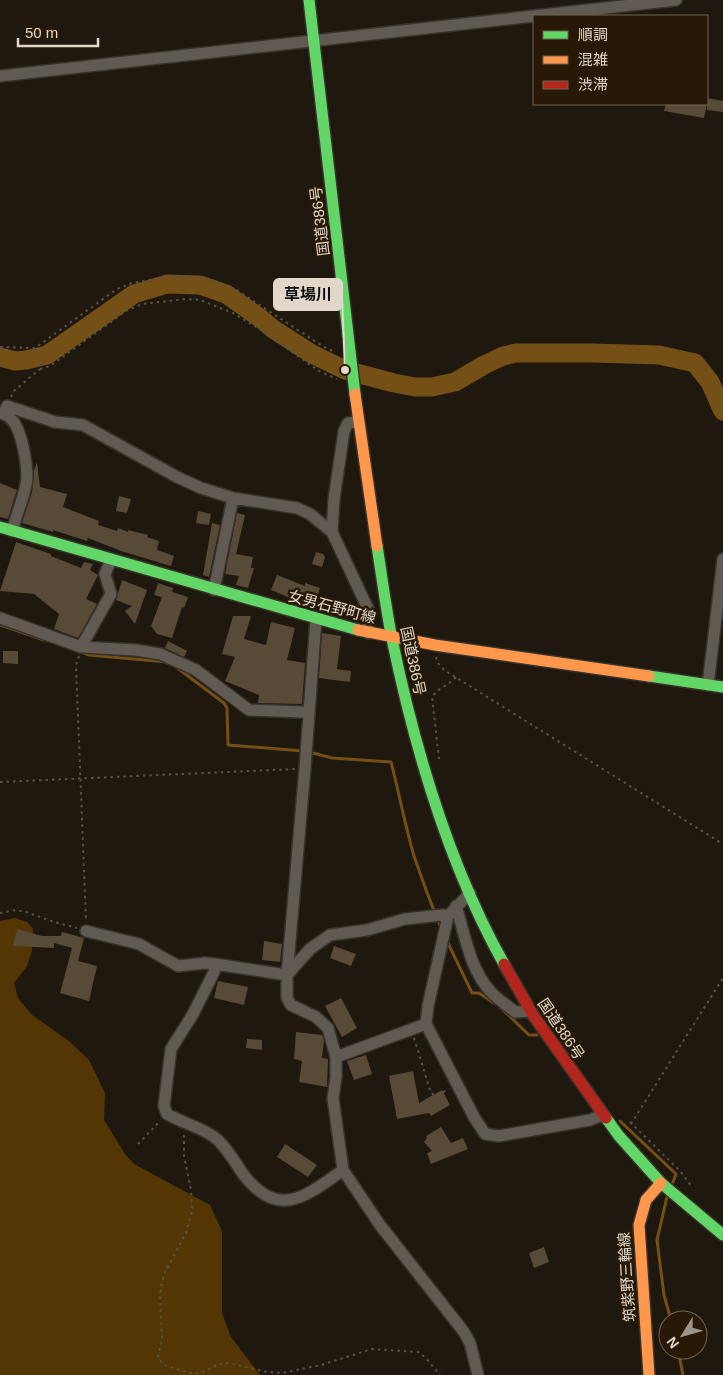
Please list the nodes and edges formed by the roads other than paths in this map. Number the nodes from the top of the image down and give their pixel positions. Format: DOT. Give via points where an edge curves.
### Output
graph roads {
  1 [pos="309,0"];
  2 [pos="676,0"];
  3 [pos="540,15"];
  4 [pos="533,16"];
  5 [pos="314,40"];
  6 [pos="0,76"];
  7 [pos="4,411"];
  8 [pos="358,422"];
  9 [pos="233,498"];
  10 [pos="0,528"];
  11 [pos="12,531"];
  12 [pos="332,532"];
  13 [pos="723,559"];
  14 [pos="111,560"];
  15 [pos="214,590"];
  16 [pos="0,618"];
  17 [pos="316,619"];
  18 [pos="368,633"];
  19 [pos="392,638"];
  20 [pos="81,647"];
  21 [pos="708,685"];
  22 [pos="723,687"];
  23 [pos="309,714"];
  24 [pos="470,893"];
  25 [pos="456,906"];
  26 [pos="448,916"];
  27 [pos="86,931"];
  28 [pos="215,964"];
  29 [pos="286,974"];
  30 [pos="530,1011"];
  31 [pos="426,1024"];
  32 [pos="336,1057"];
  33 [pos="602,1114"];
  34 [pos="343,1170"];
  35 [pos="661,1183"];
  36 [pos="723,1236"];
  37 [pos="478,1375"];
  38 [pos="649,1375"];
  1 -- 5 [label="main road, 国道386号"];
  2 -- 3 [label="street"];
  4 -- 5 [label="street"];
  5 -- 6 [label="street"];
  5 -- 8 [label="main road, 国道386号"];
  7 -- 9 [label="street" via="83,425 177,477"];
  7 -- 11 [label="street" via="13,420 22,444 27,479"];
  8 -- 12 [label="street" via="348,424 344,431"];
  8 -- 19 [label="main road, 国道386号"];
  9 -- 12 [label="street" via="297,508"];
  9 -- 15 [label="street"];
  10 -- 11 [label="main road, 女男石野町線"];
  11 -- 14 [label="main road, 女男石野町線"];
  12 -- 18 [label="street" via="369,612"];
  13 -- 21 [label="street"];
  14 -- 15 [label="main road, 女男石野町線"];
  14 -- 20 [label="street" via="105,574 111,594"];
  15 -- 17 [label="main road, 女男石野町線"];
  16 -- 20 [label="street"];
  17 -- 18 [label="main road, 女男石野町線"];
  17 -- 23 [label="street"];
  18 -- 19 [label="main road, 女男石野町線"];
  19 -- 21 [label="main road, 女男石野町線"];
  19 -- 24 [label="main road, 国道386号" via="416,743 456,862"];
  20 -- 23 [label="street" via="160,654 196,670 249,710"];
  21 -- 22 [label="main road, 女男石野町線"];
  23 -- 29 [label="street"];
  24 -- 25 [label="street"];
  24 -- 30 [label="main road, 国道386号" via="485,930"];
  25 -- 26 [label="street"];
  25 -- 30 [label="street" via="480,978 491,993 515,1012"];
  26 -- 29 [label="street" via="405,919 367,930 330,934"];
  26 -- 31 [label="street"];
  27 -- 28 [label="street" via="139,944 178,966"];
  28 -- 29 [label="street"];
  28 -- 34 [label="street" via="193,1014 171,1049 164,1106 167,1114 204,1130 216,1139 255,1188 284,1202 304,1196"];
  29 -- 32 [label="street" via="286,998 291,1005 316,1017 328,1028"];
  30 -- 33 [label="main road, 国道386号"];
  31 -- 32 [label="street"];
  31 -- 33 [label="street" via="484,1134 499,1136 590,1120"];
  32 -- 34 [label="street" via="333,1098"];
  33 -- 35 [label="main road, 国道386号"];
  34 -- 37 [label="street" via="380,1225 464,1332"];
  35 -- 36 [label="main road, 国道386号"];
  35 -- 38 [label="main road, 筑紫野三輪線" via="646,1200 639,1225"];
}
